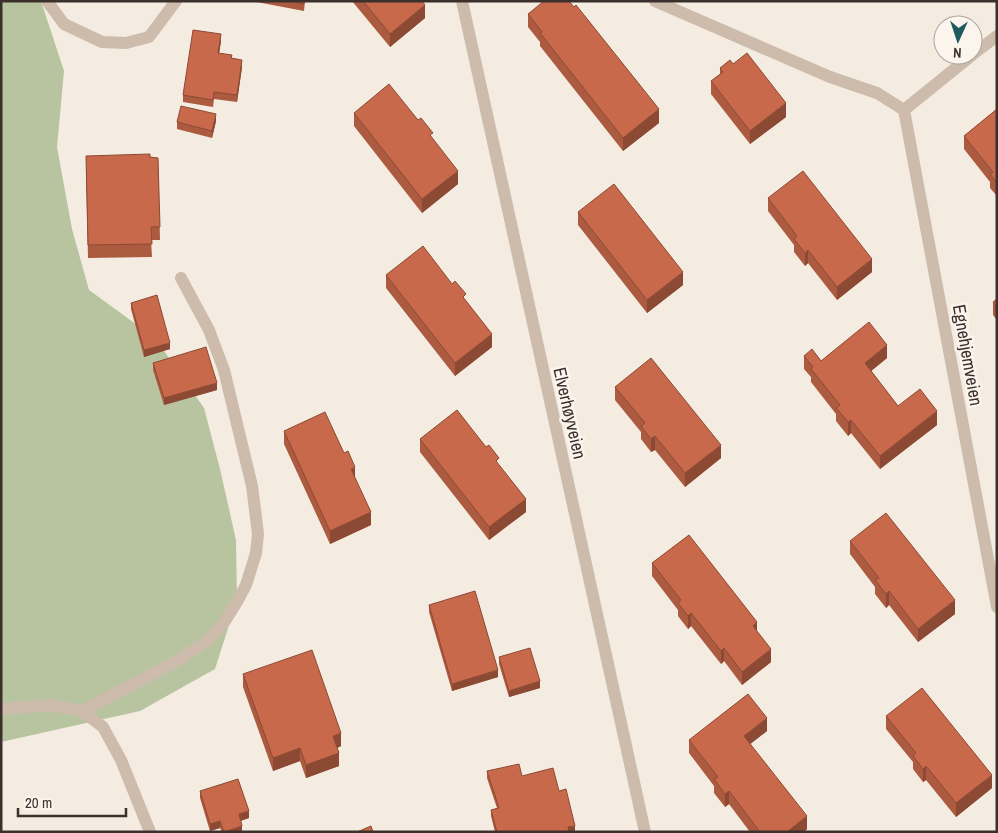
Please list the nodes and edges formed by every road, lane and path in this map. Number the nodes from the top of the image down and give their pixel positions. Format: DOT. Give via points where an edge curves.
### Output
graph roads {
  1 [pos="48,1"];
  2 [pos="176,1"];
  3 [pos="462,1"];
  4 [pos="655,1"];
  5 [pos="997,36"];
  6 [pos="983,47"];
  7 [pos="960,65"];
  8 [pos="904,110"];
  9 [pos="182,278"];
  10 [pos="997,607"];
  11 [pos="1,709"];
  12 [pos="82,711"];
  13 [pos="150,832"];
  14 [pos="644,832"];
  1 -- 2 [label="street" via="64,24 102,42 126,43 148,37"];
  3 -- 14 [label="street, Elverhøyveien"];
  4 -- 8 [label="street" via="830,77 877,93"];
  5 -- 6 [label="street"];
  7 -- 8 [label="street"];
  8 -- 10 [label="street, Egnehjemveien"];
  9 -- 12 [label="street" via="209,330 224,370 252,486 258,534 256,553 238,600 207,641 177,661"];
  11 -- 12 [label="street" via="52,705"];
  12 -- 13 [label="street" via="103,727 121,760"];
}
